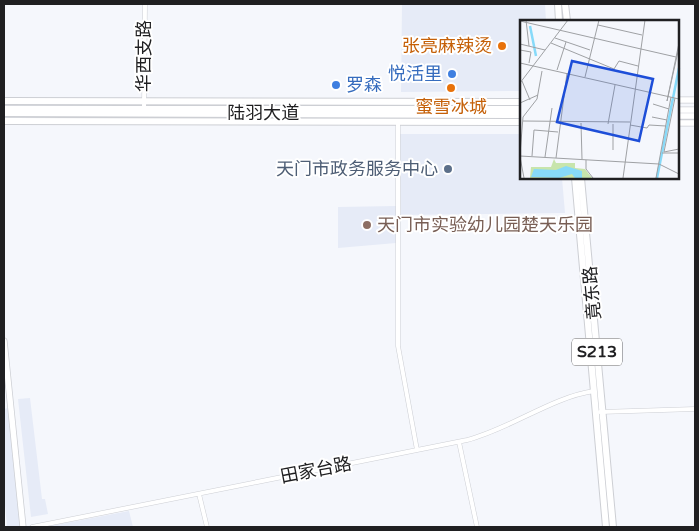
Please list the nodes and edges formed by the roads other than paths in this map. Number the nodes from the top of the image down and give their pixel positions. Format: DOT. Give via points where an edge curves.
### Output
graph roads {
  1 [pos="145,4"];
  2 [pos="558,4"];
  3 [pos="565,4"];
  4 [pos="559,20"];
  5 [pos="567,20"];
  6 [pos="679,100"];
  7 [pos="695,100"];
  8 [pos="4,101"];
  9 [pos="520,102"];
  10 [pos="144,104"];
  11 [pos="4,109"];
  12 [pos="520,109"];
  13 [pos="679,110"];
  14 [pos="695,110"];
  15 [pos="4,113"];
  16 [pos="520,115"];
  17 [pos="679,116"];
  18 [pos="695,116"];
  19 [pos="4,121"];
  20 [pos="398,122"];
  21 [pos="520,122"];
  22 [pos="679,123"];
  23 [pos="695,123"];
  24 [pos="574,179"];
  25 [pos="581,179"];
  26 [pos="4,342"];
  27 [pos="594,391"];
  28 [pos="695,410"];
  29 [pos="599,412"];
  30 [pos="458,442"];
  31 [pos="417,450"];
  32 [pos="199,494"];
  33 [pos="23,527"];
  34 [pos="32,527"];
  35 [pos="207,527"];
  36 [pos="477,527"];
  37 [pos="606,527"];
  38 [pos="613,527"];
  1 -- 10 [label="street, 华西支路"];
  2 -- 4 [label="main road"];
  3 -- 5 [label="main road"];
  6 -- 7 [label="street"];
  8 -- 10 [label="main road"];
  9 -- 10 [label="main road"];
  10 -- 11 [label="main road, 陆羽大道"];
  10 -- 12 [label="main road, 陆羽大道"];
  13 -- 14 [label="street"];
  15 -- 16 [label="main road, 陆羽大道"];
  17 -- 18 [label="street"];
  19 -- 20 [label="main road"];
  20 -- 21 [label="main road"];
  20 -- 31 [label="street" via="398,346"];
  22 -- 23 [label="street"];
  24 -- 27 [label="main road, 竟东路 / S213"];
  25 -- 29 [label="main road, 竟东路 / S213"];
  26 -- 33 [label="street"];
  27 -- 29 [label="main road, 竟东路 / S213"];
  27 -- 30 [label="street, 田家台路" via="572,396 488,434"];
  28 -- 29 [label="street"];
  29 -- 37 [label="main road, 竟东路 / S213"];
  29 -- 38 [label="main road, 竟东路 / S213"];
  30 -- 31 [label="street, 田家台路"];
  30 -- 36 [label="street"];
  31 -- 32 [label="street, 田家台路"];
  32 -- 34 [label="street, 田家台路"];
  32 -- 35 [label="street"];
}
